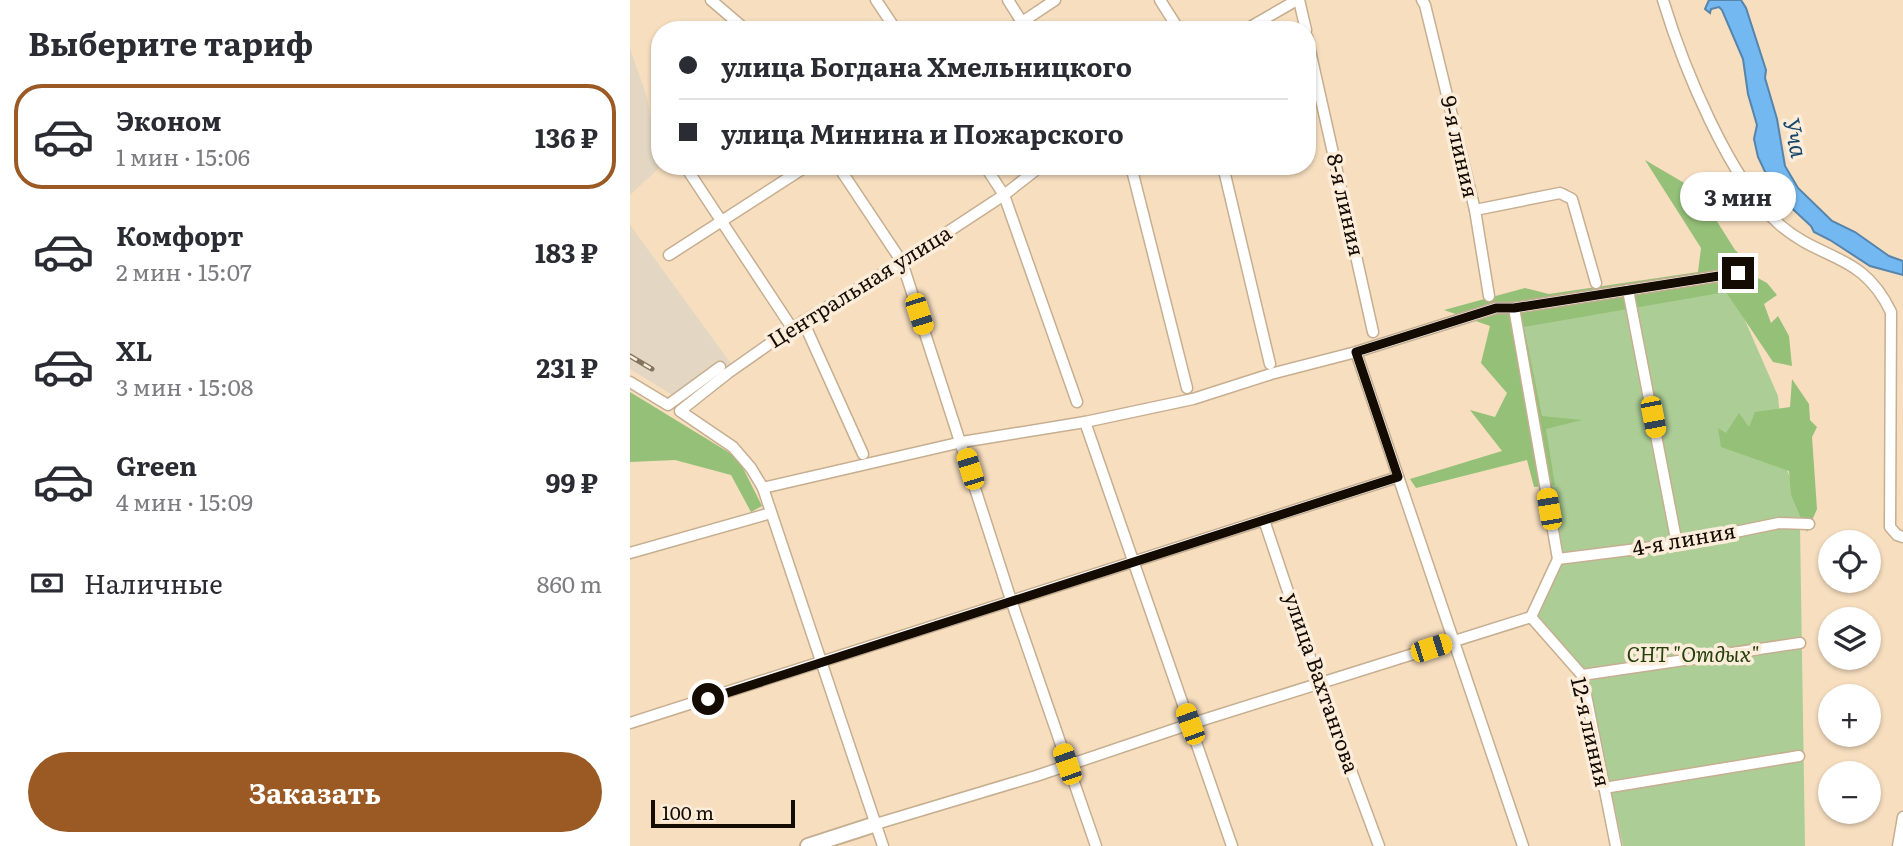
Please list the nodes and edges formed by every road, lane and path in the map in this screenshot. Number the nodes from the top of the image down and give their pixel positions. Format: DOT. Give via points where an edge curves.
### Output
graph roads {
  1 [pos="711,0"];
  2 [pos="876,0"];
  3 [pos="1008,0"];
  4 [pos="1055,0"];
  5 [pos="1160,0"];
  6 [pos="1298,0"];
  7 [pos="1422,0"];
  8 [pos="1663,0"];
  9 [pos="736,21"];
  10 [pos="890,21"];
  11 [pos="1021,21"];
  12 [pos="1030,21"];
  13 [pos="1173,21"];
  14 [pos="1261,21"];
  15 [pos="1304,21"];
  16 [pos="1316,77"];
  17 [pos="691,175"];
  18 [pos="793,175"];
  19 [pos="844,175"];
  20 [pos="991,175"];
  21 [pos="1030,175"];
  22 [pos="1133,175"];
  23 [pos="1225,175"];
  24 [pos="1004,195"];
  25 [pos="1475,210"];
  26 [pos="722,221"];
  27 [pos="669,255"];
  28 [pos="902,262"];
  29 [pos="1738,273"];
  30 [pos="1596,283"];
  31 [pos="1628,290"];
  32 [pos="1489,296"];
  33 [pos="1514,308"];
  34 [pos="803,321"];
  35 [pos="792,328"];
  36 [pos="1373,332"];
  37 [pos="1356,352"];
  38 [pos="1270,364"];
  39 [pos="720,367"];
  40 [pos="630,382"];
  41 [pos="1187,388"];
  42 [pos="1077,402"];
  43 [pos="1085,422"];
  44 [pos="962,442"];
  45 [pos="863,454"];
  46 [pos="1398,477"];
  47 [pos="764,488"];
  48 [pos="771,513"];
  49 [pos="1264,520"];
  50 [pos="1809,524"];
  51 [pos="1903,537"];
  52 [pos="1677,544"];
  53 [pos="630,553"];
  54 [pos="1558,559"];
  55 [pos="1133,562"];
  56 [pos="1011,600"];
  57 [pos="1531,617"];
  58 [pos="1454,641"];
  59 [pos="1801,643"];
  60 [pos="822,663"];
  61 [pos="1582,675"];
  62 [pos="1319,684"];
  63 [pos="630,723"];
  64 [pos="1190,724"];
  65 [pos="1799,756"];
  66 [pos="1067,764"];
  67 [pos="1604,788"];
  68 [pos="1903,817"];
  69 [pos="876,824"];
  70 [pos="808,846"];
  71 [pos="883,846"];
  72 [pos="1096,846"];
  73 [pos="1232,846"];
  74 [pos="1379,846"];
  75 [pos="1523,846"];
  76 [pos="1616,846"];
  77 [pos="1898,846"];
  1 -- 9 [label="street"];
  2 -- 10 [label="street"];
  3 -- 11 [label="street"];
  4 -- 12 [label="street"];
  5 -- 13 [label="street"];
  6 -- 14 [label="street"];
  6 -- 15 [label="street"];
  7 -- 25 [label="street, 9-я линия"];
  8 -- 51 [label="street" via="1707,112 1728,156 1758,201 1783,228 1865,274 1891,312 1890,527"];
  16 -- 36 [label="street, 8-я линия"];
  17 -- 26 [label="street"];
  18 -- 26 [label="street"];
  19 -- 28 [label="street"];
  20 -- 24 [label="street"];
  21 -- 24 [label="street, Центральная улица"];
  22 -- 41 [label="street"];
  23 -- 38 [label="street"];
  24 -- 28 [label="street, Центральная улица"];
  24 -- 42 [label="street"];
  25 -- 30 [label="street" via="1560,192 1572,199"];
  25 -- 32 [label="street, 9-я линия"];
  26 -- 27 [label="street"];
  26 -- 35 [label="street"];
  28 -- 34 [label="street, Центральная улица"];
  28 -- 44 [label="street"];
  29 -- 31 [label="street"];
  31 -- 33 [label="street"];
  31 -- 52 [label="street"];
  33 -- 37 [label="street" via="1496,308"];
  33 -- 54 [label="street"];
  34 -- 35 [label="street, Центральная улица"];
  34 -- 45 [label="street"];
  35 -- 47 [label="street, Центральная улица" via="680,411 733,447"];
  37 -- 43 [label="street" via="1193,399"];
  37 -- 46 [label="street"];
  39 -- 40 [label="street" via="668,405"];
  43 -- 44 [label="street"];
  43 -- 55 [label="street"];
  44 -- 47 [label="street"];
  44 -- 56 [label="street"];
  46 -- 49 [label="street"];
  46 -- 58 [label="street"];
  47 -- 48 [label="street"];
  48 -- 53 [label="street"];
  48 -- 60 [label="street"];
  49 -- 55 [label="street"];
  49 -- 62 [label="street, улица Вахтангова"];
  50 -- 52 [label="street, 4-я линия" via="1779,523"];
  52 -- 54 [label="street, 4-я линия"];
  54 -- 57 [label="street"];
  55 -- 56 [label="street"];
  55 -- 64 [label="street"];
  56 -- 60 [label="street"];
  56 -- 66 [label="street"];
  57 -- 58 [label="street"];
  57 -- 61 [label="street, 12-я линия"];
  58 -- 62 [label="street"];
  58 -- 75 [label="street"];
  59 -- 61 [label="street"];
  60 -- 63 [label="street"];
  60 -- 69 [label="street"];
  61 -- 67 [label="street, 12-я линия"];
  62 -- 64 [label="street"];
  62 -- 74 [label="street, улица Вахтангова"];
  64 -- 66 [label="street"];
  64 -- 73 [label="street"];
  65 -- 67 [label="street"];
  66 -- 69 [label="street"];
  66 -- 72 [label="street"];
  67 -- 76 [label="street, 12-я линия"];
  68 -- 77 [label="street"];
  69 -- 70 [label="street"];
  69 -- 71 [label="street"];
}
